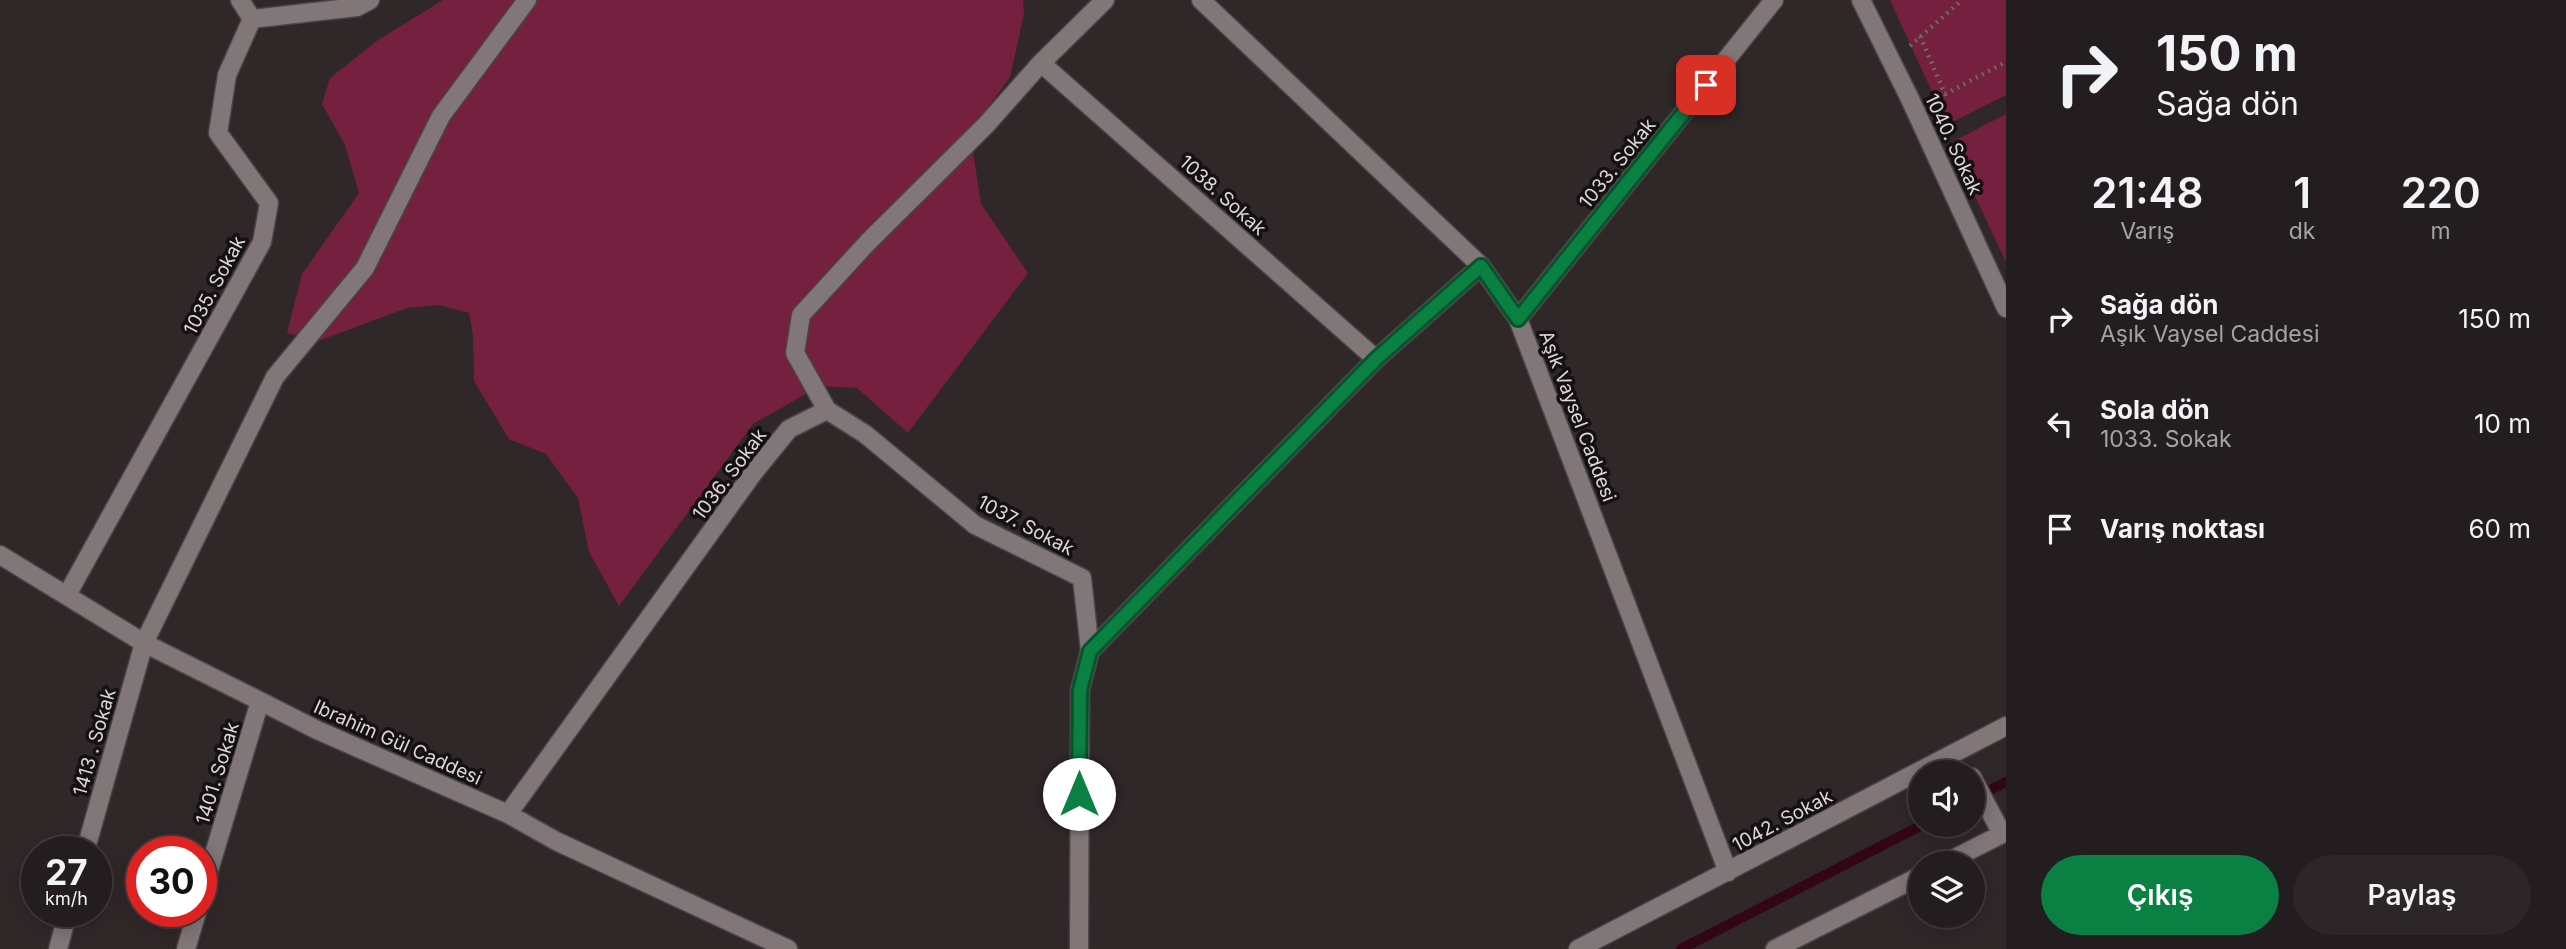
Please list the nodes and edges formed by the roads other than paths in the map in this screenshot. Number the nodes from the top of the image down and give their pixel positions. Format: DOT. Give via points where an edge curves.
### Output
graph roads {
  1 [pos="240,0"];
  2 [pos="370,0"];
  3 [pos="527,0"];
  4 [pos="1105,0"];
  5 [pos="1201,0"];
  6 [pos="1774,0"];
  7 [pos="1861,0"];
  8 [pos="252,19"];
  9 [pos="1041,63"];
  10 [pos="1481,266"];
  11 [pos="2006,308"];
  12 [pos="1518,319"];
  13 [pos="1376,359"];
  14 [pos="827,410"];
  15 [pos="0,555"];
  16 [pos="67,595"];
  17 [pos="144,643"];
  18 [pos="1090,651"];
  19 [pos="260,701"];
  20 [pos="2006,726"];
  21 [pos="1958,751"];
  22 [pos="1963,760"];
  23 [pos="1985,801"];
  24 [pos="508,814"];
  25 [pos="2004,833"];
  26 [pos="90,836"];
  27 [pos="217,844"];
  28 [pos="1969,851"];
  29 [pos="1728,872"];
  30 [pos="1908,882"];
  31 [pos="64,927"];
  32 [pos="193,927"];
  33 [pos="58,949"];
  34 [pos="186,949"];
  35 [pos="788,949"];
  36 [pos="1079,949"];
  37 [pos="1578,949"];
  38 [pos="1775,949"];
  1 -- 8 [label="street"];
  2 -- 8 [label="street" via="357,7"];
  3 -- 17 [label="street, 1413 . Sokak" via="441,116 365,268 275,377"];
  4 -- 9 [label="street"];
  5 -- 10 [label="street, Aşık Vaysel Caddesi"];
  6 -- 12 [label="street, 1033. Sokak"];
  7 -- 11 [label="street, 1040. Sokak"];
  8 -- 16 [label="street, 1035. Sokak" via="227,75 219,133 268,203 262,242"];
  9 -- 13 [label="street, 1038. Sokak"];
  9 -- 14 [label="street" via="801,315 795,353"];
  10 -- 12 [label="street, Aşık Vaysel Caddesi"];
  10 -- 13 [label="street"];
  12 -- 29 [label="street, Aşık Vaysel Caddesi"];
  13 -- 18 [label="street"];
  14 -- 18 [label="street, 1037. Sokak" via="865,434 975,525 1082,578"];
  14 -- 24 [label="street, 1036. Sokak" via="789,429 754,472"];
  15 -- 16 [label="street, Ibrahim Gül Caddesi"];
  16 -- 17 [label="street, Ibrahim Gül Caddesi"];
  17 -- 19 [label="street, Ibrahim Gül Caddesi"];
  17 -- 26 [label="street, 1413 . Sokak"];
  18 -- 36 [label="street" via="1080,690"];
  19 -- 24 [label="street, Ibrahim Gül Caddesi"];
  19 -- 27 [label="street, 1401. Sokak"];
  20 -- 21 [label="street, 1042. Sokak"];
  21 -- 22 [label="street"];
  21 -- 29 [label="street, 1042. Sokak"];
  23 -- 25 [label="street"];
  24 -- 35 [label="street, Ibrahim Gül Caddesi"];
  25 -- 28 [label="street"];
  29 -- 37 [label="street, 1042. Sokak"];
  30 -- 38 [label="street"];
  31 -- 33 [label="street"];
  32 -- 34 [label="street"];
}
